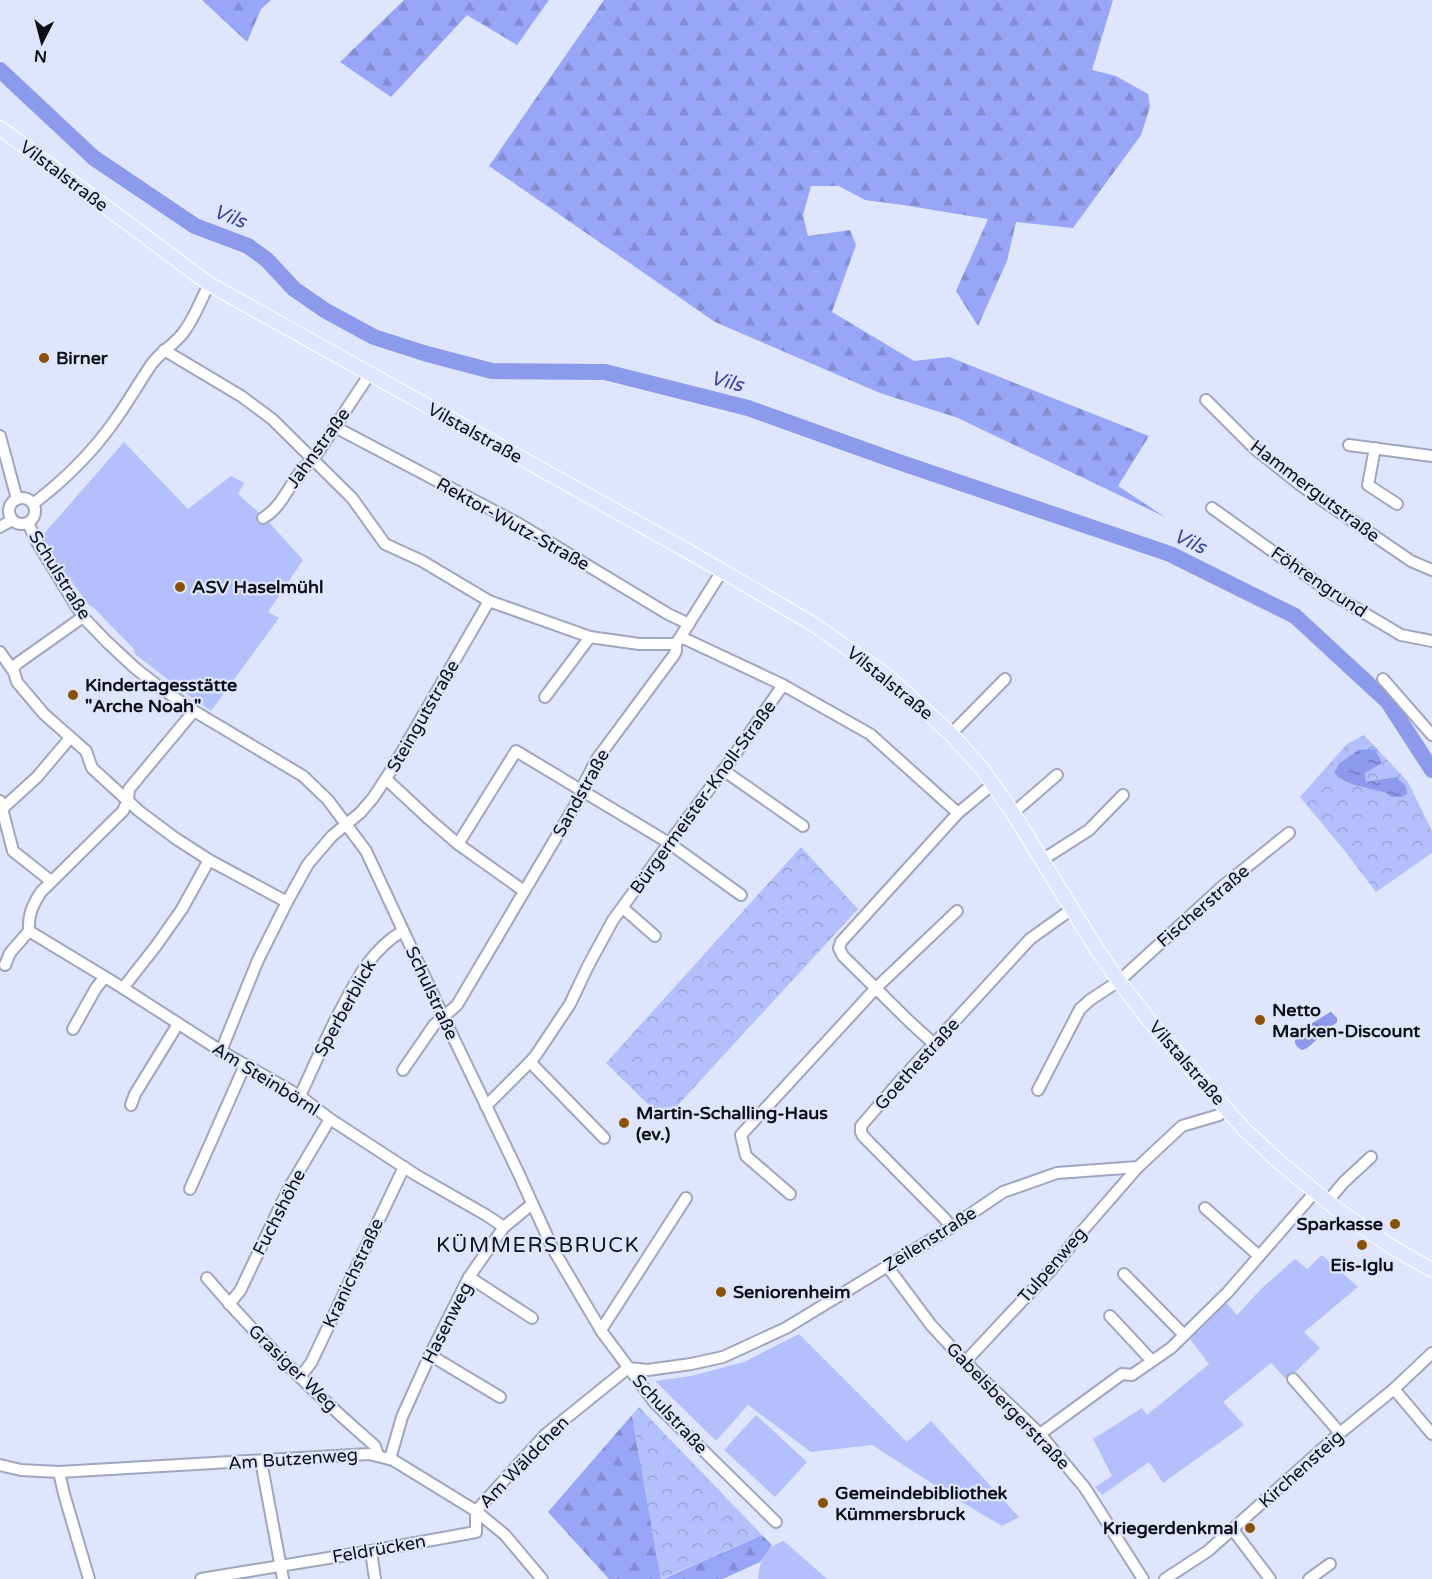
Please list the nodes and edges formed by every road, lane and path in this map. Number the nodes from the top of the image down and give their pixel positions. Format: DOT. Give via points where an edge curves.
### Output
graph roads {
  1 [pos="0,128"];
  2 [pos="209,284"];
  3 [pos="164,350"];
  4 [pos="369,375"];
  5 [pos="1206,400"];
  6 [pos="335,427"];
  7 [pos="0,436"];
  8 [pos="1349,445"];
  9 [pos="1375,448"];
  10 [pos="1432,456"];
  11 [pos="313,460"];
  12 [pos="17,499"];
  13 [pos="33,504"];
  14 [pos="1397,504"];
  15 [pos="1212,508"];
  16 [pos="263,518"];
  17 [pos="12,520"];
  18 [pos="28,523"];
  19 [pos="0,527"];
  20 [pos="1432,570"];
  21 [pos="722,571"];
  22 [pos="489,601"];
  23 [pos="83,617"];
  24 [pos="689,624"];
  25 [pos="590,637"];
  26 [pos="679,641"];
  27 [pos="1432,641"];
  28 [pos="0,652"];
  29 [pos="14,672"];
  30 [pos="1005,679"];
  31 [pos="1383,679"];
  32 [pos="783,686"];
  33 [pos="545,697"];
  34 [pos="194,711"];
  35 [pos="951,734"];
  36 [pos="1432,735"];
  37 [pos="70,738"];
  38 [pos="723,770"];
  39 [pos="1057,775"];
  40 [pos="386,780"];
  41 [pos="993,784"];
  42 [pos="583,792"];
  43 [pos="1123,795"];
  44 [pos="128,800"];
  45 [pos="1,805"];
  46 [pos="958,813"];
  47 [pos="1013,813"];
  48 [pos="346,824"];
  49 [pos="803,826"];
  50 [pos="1289,833"];
  51 [pos="669,843"];
  52 [pos="458,844"];
  53 [pos="209,860"];
  54 [pos="1042,860"];
  55 [pos="51,881"];
  56 [pos="524,891"];
  57 [pos="741,895"];
  58 [pos="287,902"];
  59 [pos="622,908"];
  60 [pos="1072,909"];
  61 [pos="957,910"];
  62 [pos="29,931"];
  63 [pos="404,931"];
  64 [pos="655,936"];
  65 [pos="5,965"];
  66 [pos="105,978"];
  67 [pos="1119,981"];
  68 [pos="123,988"];
  69 [pos="876,988"];
  70 [pos="444,1018"];
  71 [pos="178,1024"];
  72 [pos="73,1029"];
  73 [pos="934,1044"];
  74 [pos="221,1051"];
  75 [pos="530,1062"];
  76 [pos="245,1065"];
  77 [pos="403,1070"];
  78 [pos="1038,1089"];
  79 [pos="300,1096"];
  80 [pos="131,1105"];
  81 [pos="486,1106"];
  82 [pos="1226,1108"];
  83 [pos="330,1119"];
  84 [pos="604,1138"];
  85 [pos="1371,1157"];
  86 [pos="404,1167"];
  87 [pos="1138,1167"];
  88 [pos="190,1189"];
  89 [pos="1315,1192"];
  90 [pos="790,1194"];
  91 [pos="686,1198"];
  92 [pos="1327,1202"];
  93 [pos="532,1204"];
  94 [pos="1205,1208"];
  95 [pos="504,1227"];
  96 [pos="951,1227"];
  97 [pos="1259,1256"];
  98 [pos="887,1266"];
  99 [pos="1432,1270"];
  100 [pos="1124,1274"];
  101 [pos="469,1277"];
  102 [pos="207,1278"];
  103 [pos="230,1304"];
  104 [pos="1110,1316"];
  105 [pos="532,1318"];
  106 [pos="601,1330"];
  107 [pos="1184,1335"];
  108 [pos="1432,1353"];
  109 [pos="430,1355"];
  110 [pos="1152,1361"];
  111 [pos="965,1362"];
  112 [pos="628,1368"];
  113 [pos="300,1377"];
  114 [pos="1293,1379"];
  115 [pos="1394,1389"];
  116 [pos="500,1397"];
  117 [pos="1340,1433"];
  118 [pos="1040,1434"];
  119 [pos="1432,1434"];
  120 [pos="378,1456"];
  121 [pos="390,1459"];
  122 [pos="261,1461"];
  123 [pos="0,1466"];
  124 [pos="59,1472"];
  125 [pos="476,1511"];
  126 [pos="776,1522"];
  127 [pos="499,1530"];
  128 [pos="1233,1530"];
  129 [pos="476,1532"];
  130 [pos="371,1551"];
  131 [pos="1330,1564"];
  132 [pos="281,1566"];
  133 [pos="1170,1578"];
  134 [pos="89,1579"];
  135 [pos="201,1579"];
  136 [pos="283,1579"];
  137 [pos="375,1579"];
  138 [pos="542,1579"];
  139 [pos="1143,1579"];
  140 [pos="1270,1579"];
  141 [pos="1309,1579"];
  1 -- 2 [label="main road, Vilstalstraße"];
  2 -- 3 [label="street" via="183,333"];
  2 -- 4 [label="main road, Vilstalstraße"];
  3 -- 11 [label="street" via="241,396 272,419"];
  3 -- 13 [label="street" via="94,448"];
  4 -- 6 [label="street, Jahnstraße"];
  4 -- 21 [label="main road, Vilstalstraße"];
  5 -- 20 [label="street, Hammergutstraße" via="1254,448 1303,487 1412,561"];
  6 -- 11 [label="street, Jahnstraße"];
  6 -- 24 [label="street, Rektor-Wutz-Straße" via="519,524"];
  7 -- 12 [label="street"];
  8 -- 9 [label="street"];
  9 -- 10 [label="street"];
  9 -- 14 [label="street" via="1368,485"];
  11 -- 16 [label="street, Jahnstraße" via="303,467 274,512"];
  11 -- 22 [label="street" via="352,498 385,544"];
  12 -- 13 [label="street"];
  12 -- 17 [label="street" via="9,512"];
  13 -- 18 [label="street" via="34,517"];
  15 -- 27 [label="street, Föhrengrund" via="1334,595 1401,634"];
  17 -- 18 [label="street"];
  17 -- 19 [label="street"];
  18 -- 23 [label="street, Schulstraße"];
  21 -- 24 [label="street, Sandstraße"];
  21 -- 35 [label="main road, Vilstalstraße" via="847,647 886,675"];
  22 -- 25 [label="street"];
  22 -- 40 [label="street, Steingutstraße"];
  23 -- 29 [label="street" via="18,663"];
  23 -- 34 [label="street, Schulstraße" via="135,668"];
  24 -- 26 [label="street, Sandstraße"];
  25 -- 26 [label="street" via="639,644"];
  25 -- 33 [label="street"];
  26 -- 32 [label="street"];
  26 -- 42 [label="street, Sandstraße" via="674,655 597,759"];
  28 -- 29 [label="street"];
  29 -- 37 [label="street" via="17,682 44,714"];
  30 -- 35 [label="street, Vilstalstraße"];
  31 -- 36 [label="street"];
  32 -- 38 [label="street, Bürgermeister-Knoll-Straße"];
  32 -- 46 [label="street" via="870,734"];
  34 -- 44 [label="street" via="129,789"];
  34 -- 48 [label="street, Schulstraße" via="303,776"];
  35 -- 41 [label="main road, Vilstalstraße"];
  37 -- 44 [label="street" via="86,752 92,768"];
  37 -- 45 [label="street" via="36,777"];
  38 -- 49 [label="street"];
  38 -- 51 [label="street, Bürgermeister-Knoll-Straße"];
  39 -- 47 [label="street"];
  40 -- 48 [label="street, Steingutstraße"];
  40 -- 52 [label="street"];
  41 -- 46 [label="street"];
  41 -- 47 [label="main road, Vilstalstraße"];
  42 -- 51 [label="street"];
  42 -- 52 [label="street" via="516,751"];
  42 -- 56 [label="street, Sandstraße"];
  43 -- 54 [label="street" via="1089,830"];
  44 -- 53 [label="street"];
  44 -- 55 [label="street" via="123,811"];
  45 -- 55 [label="street" via="13,850"];
  46 -- 69 [label="street" via="841,942 843,956"];
  47 -- 54 [label="main road, Vilstalstraße"];
  48 -- 58 [label="street, Steingutstraße" via="308,864"];
  48 -- 63 [label="street, Schulstraße" via="366,851"];
  50 -- 67 [label="street, Fischerstraße" via="1223,886"];
  51 -- 57 [label="street"];
  51 -- 59 [label="street, Bürgermeister-Knoll-Straße"];
  52 -- 56 [label="street"];
  53 -- 58 [label="street"];
  53 -- 68 [label="street" via="182,909"];
  54 -- 60 [label="main road, Vilstalstraße"];
  55 -- 62 [label="street" via="31,908"];
  56 -- 70 [label="street, Sandstraße" via="457,1005"];
  58 -- 74 [label="street, Steingutstraße" via="258,960"];
  59 -- 64 [label="street, Bürgermeister-Knoll-Straße"];
  59 -- 75 [label="street, Bürgermeister-Knoll-Straße" via="570,1004"];
  60 -- 67 [label="main road, Vilstalstraße"];
  60 -- 73 [label="street, Goethestraße" via="1030,939"];
  61 -- 69 [label="street"];
  62 -- 65 [label="street" via="10,952"];
  62 -- 66 [label="street, Am Steinbörnl"];
  63 -- 70 [label="street, Schulstraße"];
  63 -- 79 [label="street, Sperberblick" via="391,938 361,973"];
  66 -- 68 [label="street, Am Steinbörnl"];
  66 -- 72 [label="street"];
  67 -- 78 [label="street, Fischerstraße" via="1080,1009"];
  67 -- 82 [label="main road, Vilstalstraße"];
  68 -- 71 [label="street, Am Steinbörnl"];
  69 -- 73 [label="street"];
  69 -- 90 [label="street" via="741,1135 746,1156"];
  70 -- 77 [label="street, Sandstraße"];
  70 -- 81 [label="street, Schulstraße"];
  71 -- 74 [label="street, Am Steinbörnl"];
  71 -- 80 [label="street"];
  73 -- 96 [label="street, Goethestraße" via="861,1126 861,1132"];
  74 -- 76 [label="street, Am Steinbörnl"];
  75 -- 81 [label="street, Bürgermeister-Knoll-Straße"];
  75 -- 84 [label="street"];
  76 -- 79 [label="street, Am Steinbörnl"];
  76 -- 88 [label="street"];
  79 -- 83 [label="street, Am Steinbörnl"];
  81 -- 93 [label="street, Schulstraße"];
  82 -- 87 [label="street" via="1219,1115 1182,1126"];
  82 -- 89 [label="main road, Vilstalstraße"];
  83 -- 86 [label="street, Am Steinbörnl"];
  83 -- 103 [label="street, Fuchshöhe" via="289,1188 240,1291"];
  85 -- 92 [label="street"];
  86 -- 95 [label="street, Am Steinbörnl"];
  86 -- 113 [label="street, Kranichstraße" via="311,1363"];
  87 -- 96 [label="street, Zeilenstraße" via="1057,1173 1003,1192"];
  87 -- 111 [label="street, Tulpenweg" via="1051,1270"];
  89 -- 92 [label="main road, Vilstalstraße"];
  89 -- 97 [label="street"];
  91 -- 106 [label="street"];
  92 -- 99 [label="main road, Vilstalstraße"];
  93 -- 95 [label="street, Hasenweg"];
  93 -- 106 [label="street, Schulstraße" via="553,1249"];
  94 -- 97 [label="street"];
  95 -- 101 [label="street, Hasenweg"];
  96 -- 98 [label="street, Zeilenstraße"];
  97 -- 107 [label="street"];
  98 -- 111 [label="street, Gabelsbergerstraße" via="931,1325"];
  98 -- 112 [label="street, Zeilenstraße" via="786,1328 723,1357 648,1370"];
  100 -- 107 [label="street"];
  101 -- 105 [label="street"];
  101 -- 109 [label="street, Hasenweg"];
  102 -- 103 [label="street, Grasiger Weg"];
  103 -- 113 [label="street, Grasiger Weg"];
  104 -- 110 [label="street"];
  106 -- 112 [label="street, Schulstraße"];
  107 -- 110 [label="street"];
  108 -- 115 [label="street, Kirchensteig"];
  109 -- 116 [label="street"];
  109 -- 121 [label="street, Hasenweg" via="402,1417"];
  110 -- 118 [label="street" via="1132,1375 1122,1374"];
  111 -- 118 [label="street, Gabelsbergerstraße"];
  112 -- 125 [label="street, Am Wäldchen" via="545,1435"];
  112 -- 126 [label="street, Schulstraße" via="655,1403"];
  113 -- 120 [label="street, Grasiger Weg" via="375,1446"];
  114 -- 117 [label="street"];
  115 -- 117 [label="street, Kirchensteig"];
  115 -- 119 [label="street"];
  117 -- 128 [label="street, Kirchensteig"];
  118 -- 139 [label="street, Gabelsbergerstraße" via="1085,1488"];
  120 -- 121 [label="street, Am Butzenweg"];
  120 -- 122 [label="street, Am Butzenweg"];
  121 -- 125 [label="street, Am Butzenweg"];
  122 -- 124 [label="street, Am Butzenweg"];
  122 -- 132 [label="street"];
  123 -- 124 [label="street, Am Butzenweg"];
  124 -- 134 [label="street"];
  125 -- 127 [label="street, Am Butzenweg"];
  125 -- 129 [label="street"];
  127 -- 129 [label="street, Feldrücken"];
  127 -- 138 [label="street, Am Butzenweg"];
  128 -- 133 [label="street, Kirchensteig"];
  128 -- 140 [label="street"];
  129 -- 130 [label="street, Feldrücken"];
  130 -- 132 [label="street, Feldrücken"];
  130 -- 137 [label="street"];
  131 -- 141 [label="street"];
  132 -- 135 [label="street, Feldrücken"];
  132 -- 136 [label="street"];
}
